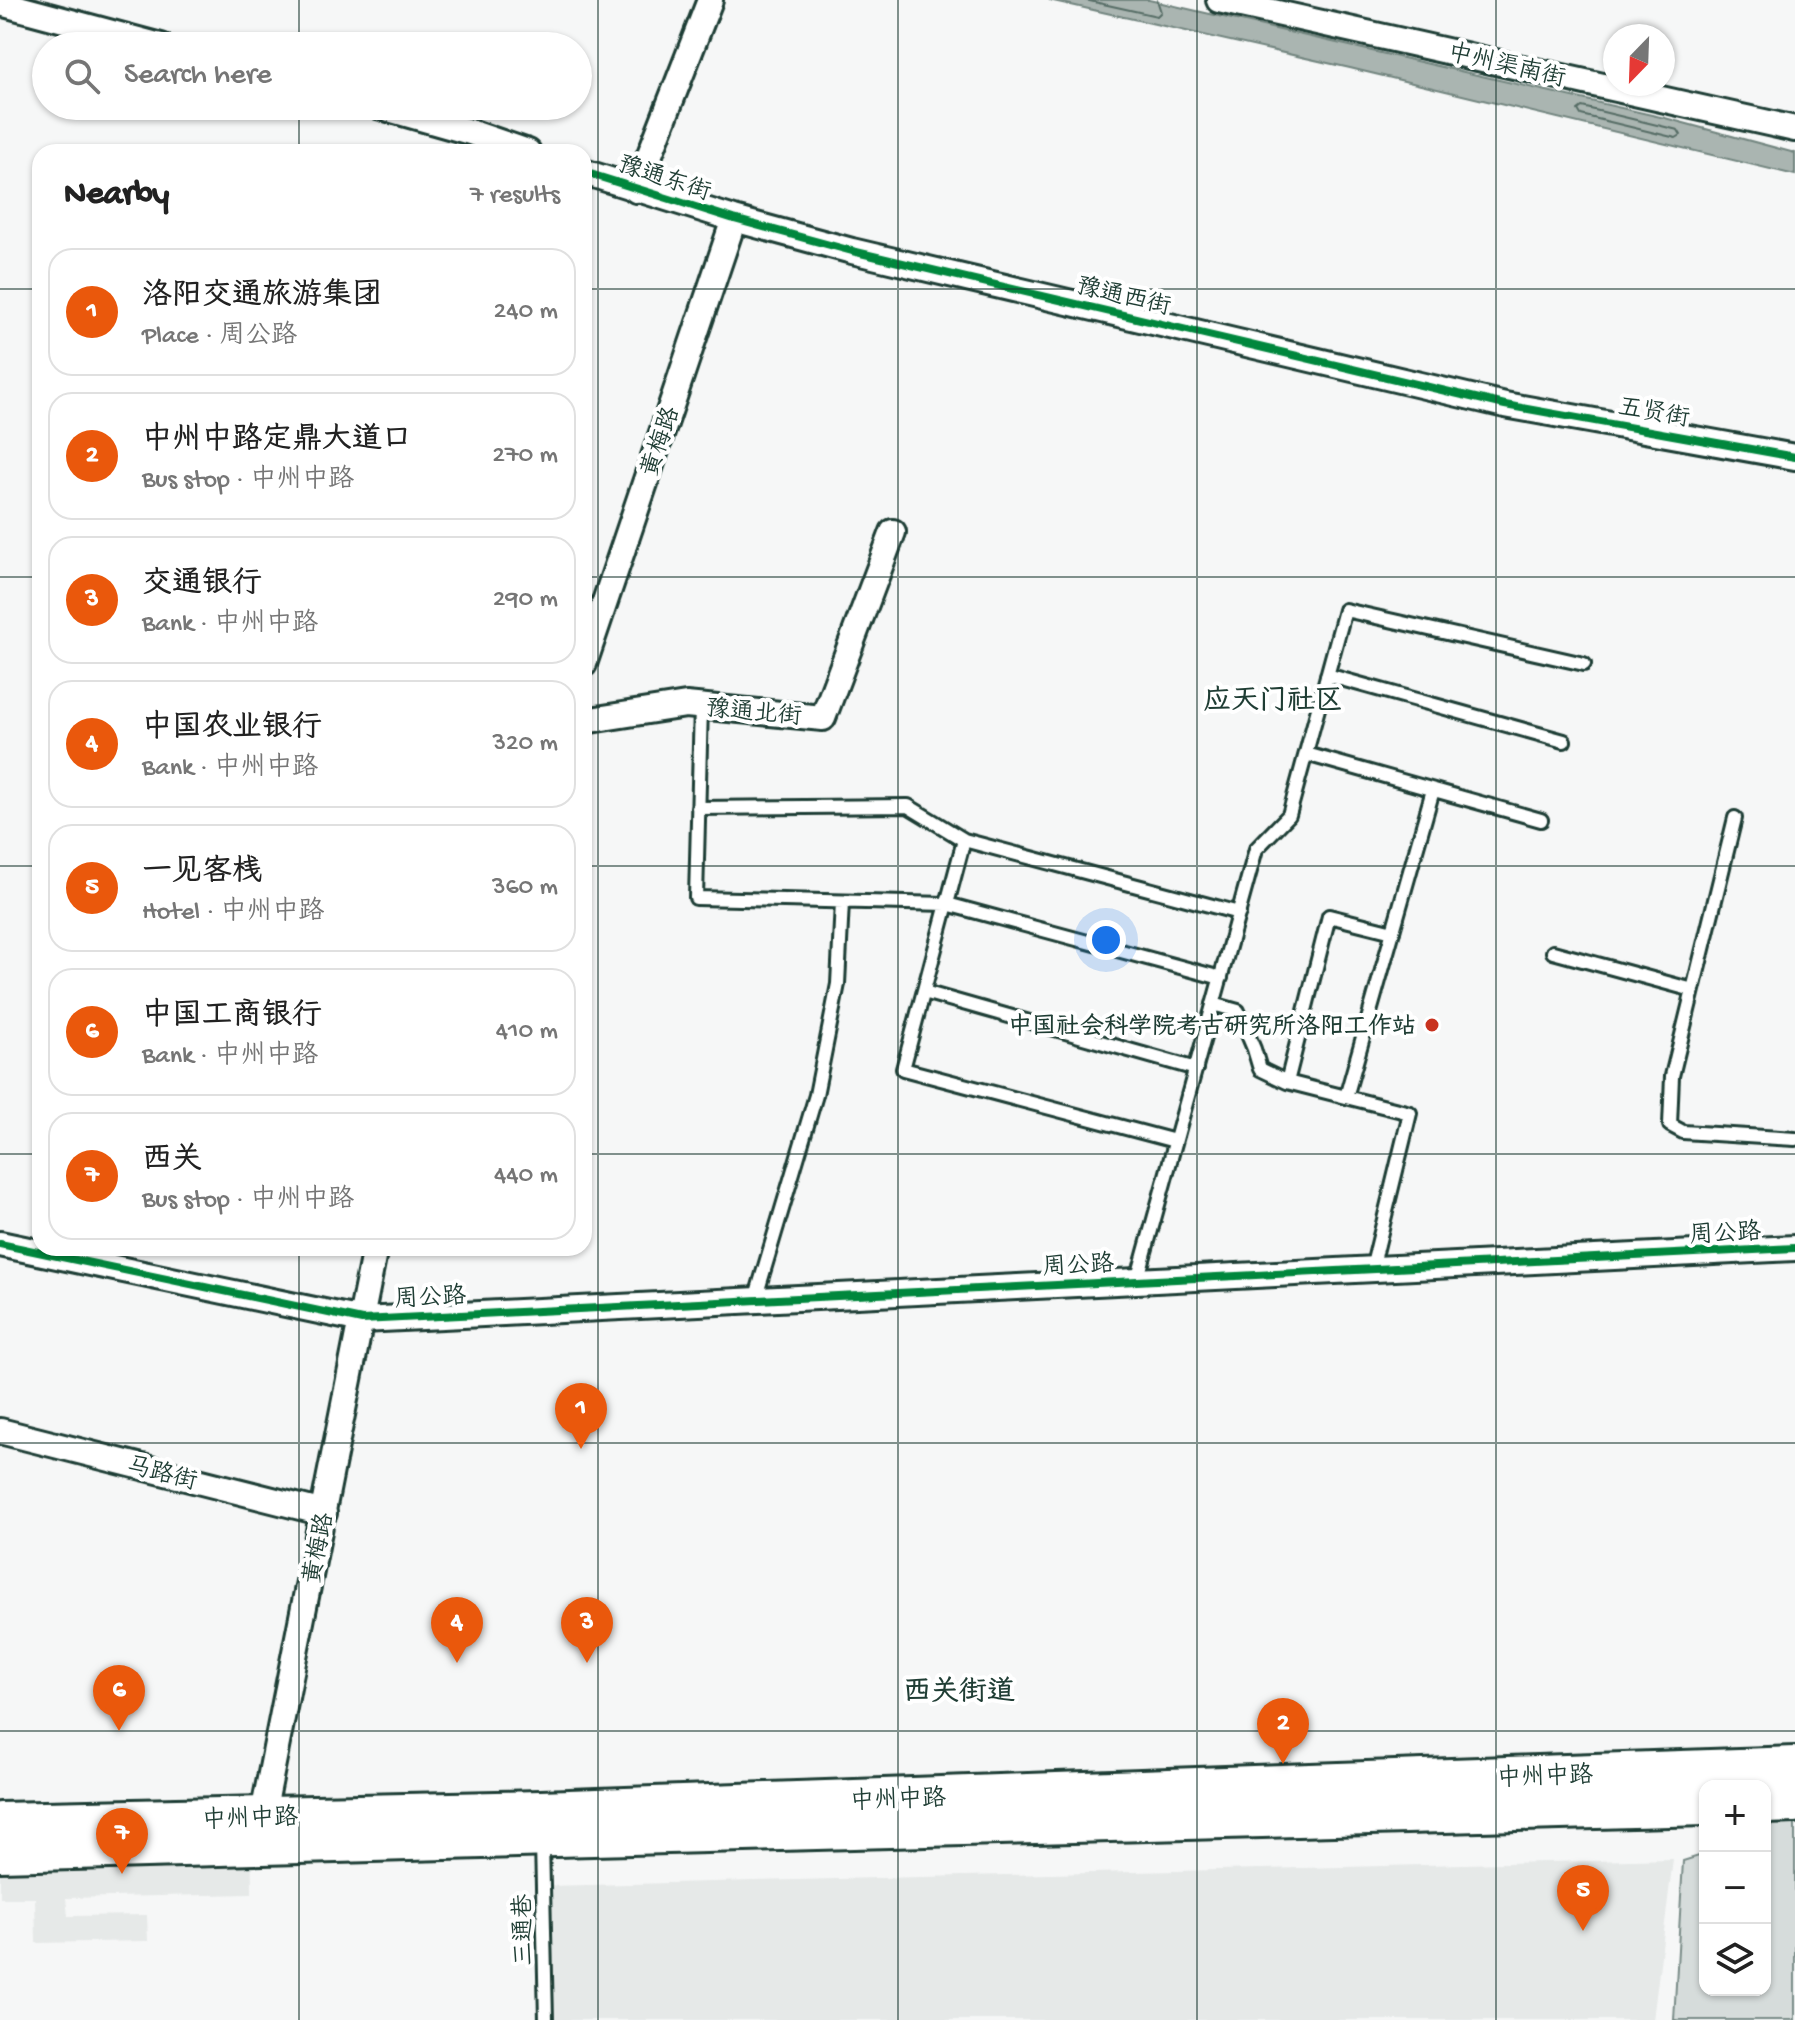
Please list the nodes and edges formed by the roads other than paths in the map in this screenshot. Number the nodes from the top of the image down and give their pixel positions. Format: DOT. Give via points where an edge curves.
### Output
graph roads {
  1 [pos="710,0"];
  2 [pos="1219,0"];
  3 [pos="0,3"];
  4 [pos="109,32"];
  5 [pos="428,120"];
  6 [pos="1795,129"];
  7 [pos="505,144"];
  8 [pos="592,175"];
  9 [pos="636,190"];
  10 [pos="734,219"];
  11 [pos="1505,405"];
  12 [pos="1795,457"];
  13 [pos="893,532"];
  14 [pos="592,640"];
  15 [pos="1584,664"];
  16 [pos="1327,675"];
  17 [pos="701,706"];
  18 [pos="592,720"];
  19 [pos="1564,741"];
  20 [pos="1306,754"];
  21 [pos="1433,790"];
  22 [pos="698,808"];
  23 [pos="1735,818"];
  24 [pos="1541,820"];
  25 [pos="964,840"];
  26 [pos="842,902"];
  27 [pos="947,904"];
  28 [pos="1239,913"];
  29 [pos="1393,932"];
  30 [pos="1553,952"];
  31 [pos="1221,978"];
  32 [pos="1693,990"];
  33 [pos="924,992"];
  34 [pos="1213,1004"];
  35 [pos="1196,1069"];
  36 [pos="1287,1082"];
  37 [pos="1346,1097"];
  38 [pos="1795,1139"];
  39 [pos="1175,1141"];
  40 [pos="0,1244"];
  41 [pos="1795,1248"];
  42 [pos="32,1251"];
  43 [pos="57,1256"];
  44 [pos="374,1256"];
  45 [pos="1372,1269"];
  46 [pos="1137,1281"];
  47 [pos="755,1300"];
  48 [pos="362,1320"];
  49 [pos="0,1431"];
  50 [pos="324,1513"];
  51 [pos="1795,1766"];
  52 [pos="1795,1803"];
  53 [pos="1771,1804"];
  54 [pos="1699,1806"];
  55 [pos="0,1822"];
  56 [pos="260,1832"];
  57 [pos="541,1838"];
  58 [pos="0,1852"];
  59 [pos="546,2020"];
  1 -- 9 [label="street"];
  2 -- 6 [label="street, 中州渠南街"];
  3 -- 4 [label="street"];
  5 -- 7 [label="street"];
  8 -- 9 [label="street, 豫通东街"];
  9 -- 10 [label="street, 豫通东街"];
  10 -- 11 [label="street, 豫通西街"];
  10 -- 14 [label="street, 黄梅路"];
  11 -- 12 [label="street, 五贤街"];
  13 -- 17 [label="street, 豫通北街" via="823,718"];
  15 -- 16 [label="lane" via="1345,610"];
  16 -- 19 [label="lane"];
  16 -- 20 [label="lane"];
  17 -- 18 [label="street, 豫通北街"];
  17 -- 22 [label="lane"];
  20 -- 21 [label="lane"];
  20 -- 28 [label="lane" via="1289,815 1256,849"];
  21 -- 24 [label="lane"];
  21 -- 29 [label="lane"];
  22 -- 25 [label="lane" via="908,806"];
  22 -- 26 [label="lane" via="696,898"];
  23 -- 32 [label="lane"];
  25 -- 27 [label="lane"];
  25 -- 28 [label="lane"];
  26 -- 27 [label="lane"];
  26 -- 47 [label="lane" via="838,984 816,1095"];
  27 -- 31 [label="lane"];
  27 -- 33 [label="lane"];
  28 -- 31 [label="lane"];
  29 -- 36 [label="lane" via="1329,916"];
  29 -- 37 [label="lane"];
  30 -- 32 [label="lane"];
  31 -- 34 [label="lane"];
  32 -- 38 [label="lane" via="1672,1076 1670,1125 1683,1132"];
  33 -- 35 [label="lane"];
  33 -- 39 [label="lane" via="903,1069"];
  34 -- 35 [label="lane"];
  34 -- 36 [label="lane" via="1238,1011 1260,1069"];
  35 -- 39 [label="lane"];
  36 -- 37 [label="lane"];
  37 -- 45 [label="lane" via="1410,1113"];
  39 -- 46 [label="lane"];
  40 -- 42 [label="street, 周公路"];
  41 -- 45 [label="street, 周公路"];
  43 -- 48 [label="street, 周公路"];
  44 -- 48 [label="street, 黄梅路"];
  45 -- 46 [label="street, 周公路"];
  46 -- 47 [label="street, 周公路"];
  47 -- 48 [label="street, 周公路"];
  48 -- 50 [label="street, 黄梅路"];
  49 -- 50 [label="street, 马路街"];
  50 -- 56 [label="street, 黄梅路"];
  51 -- 56 [label="main road, 中州中路" via="572,1809"];
  52 -- 53 [label="main road"];
  54 -- 57 [label="main road, 中州中路"];
  55 -- 56 [label="main road, 中州中路"];
  56 -- 57 [label="main road, 中州中路"];
  56 -- 58 [label="main road, 中州中路"];
  57 -- 59 [label="lane, 三通巷"];
}
